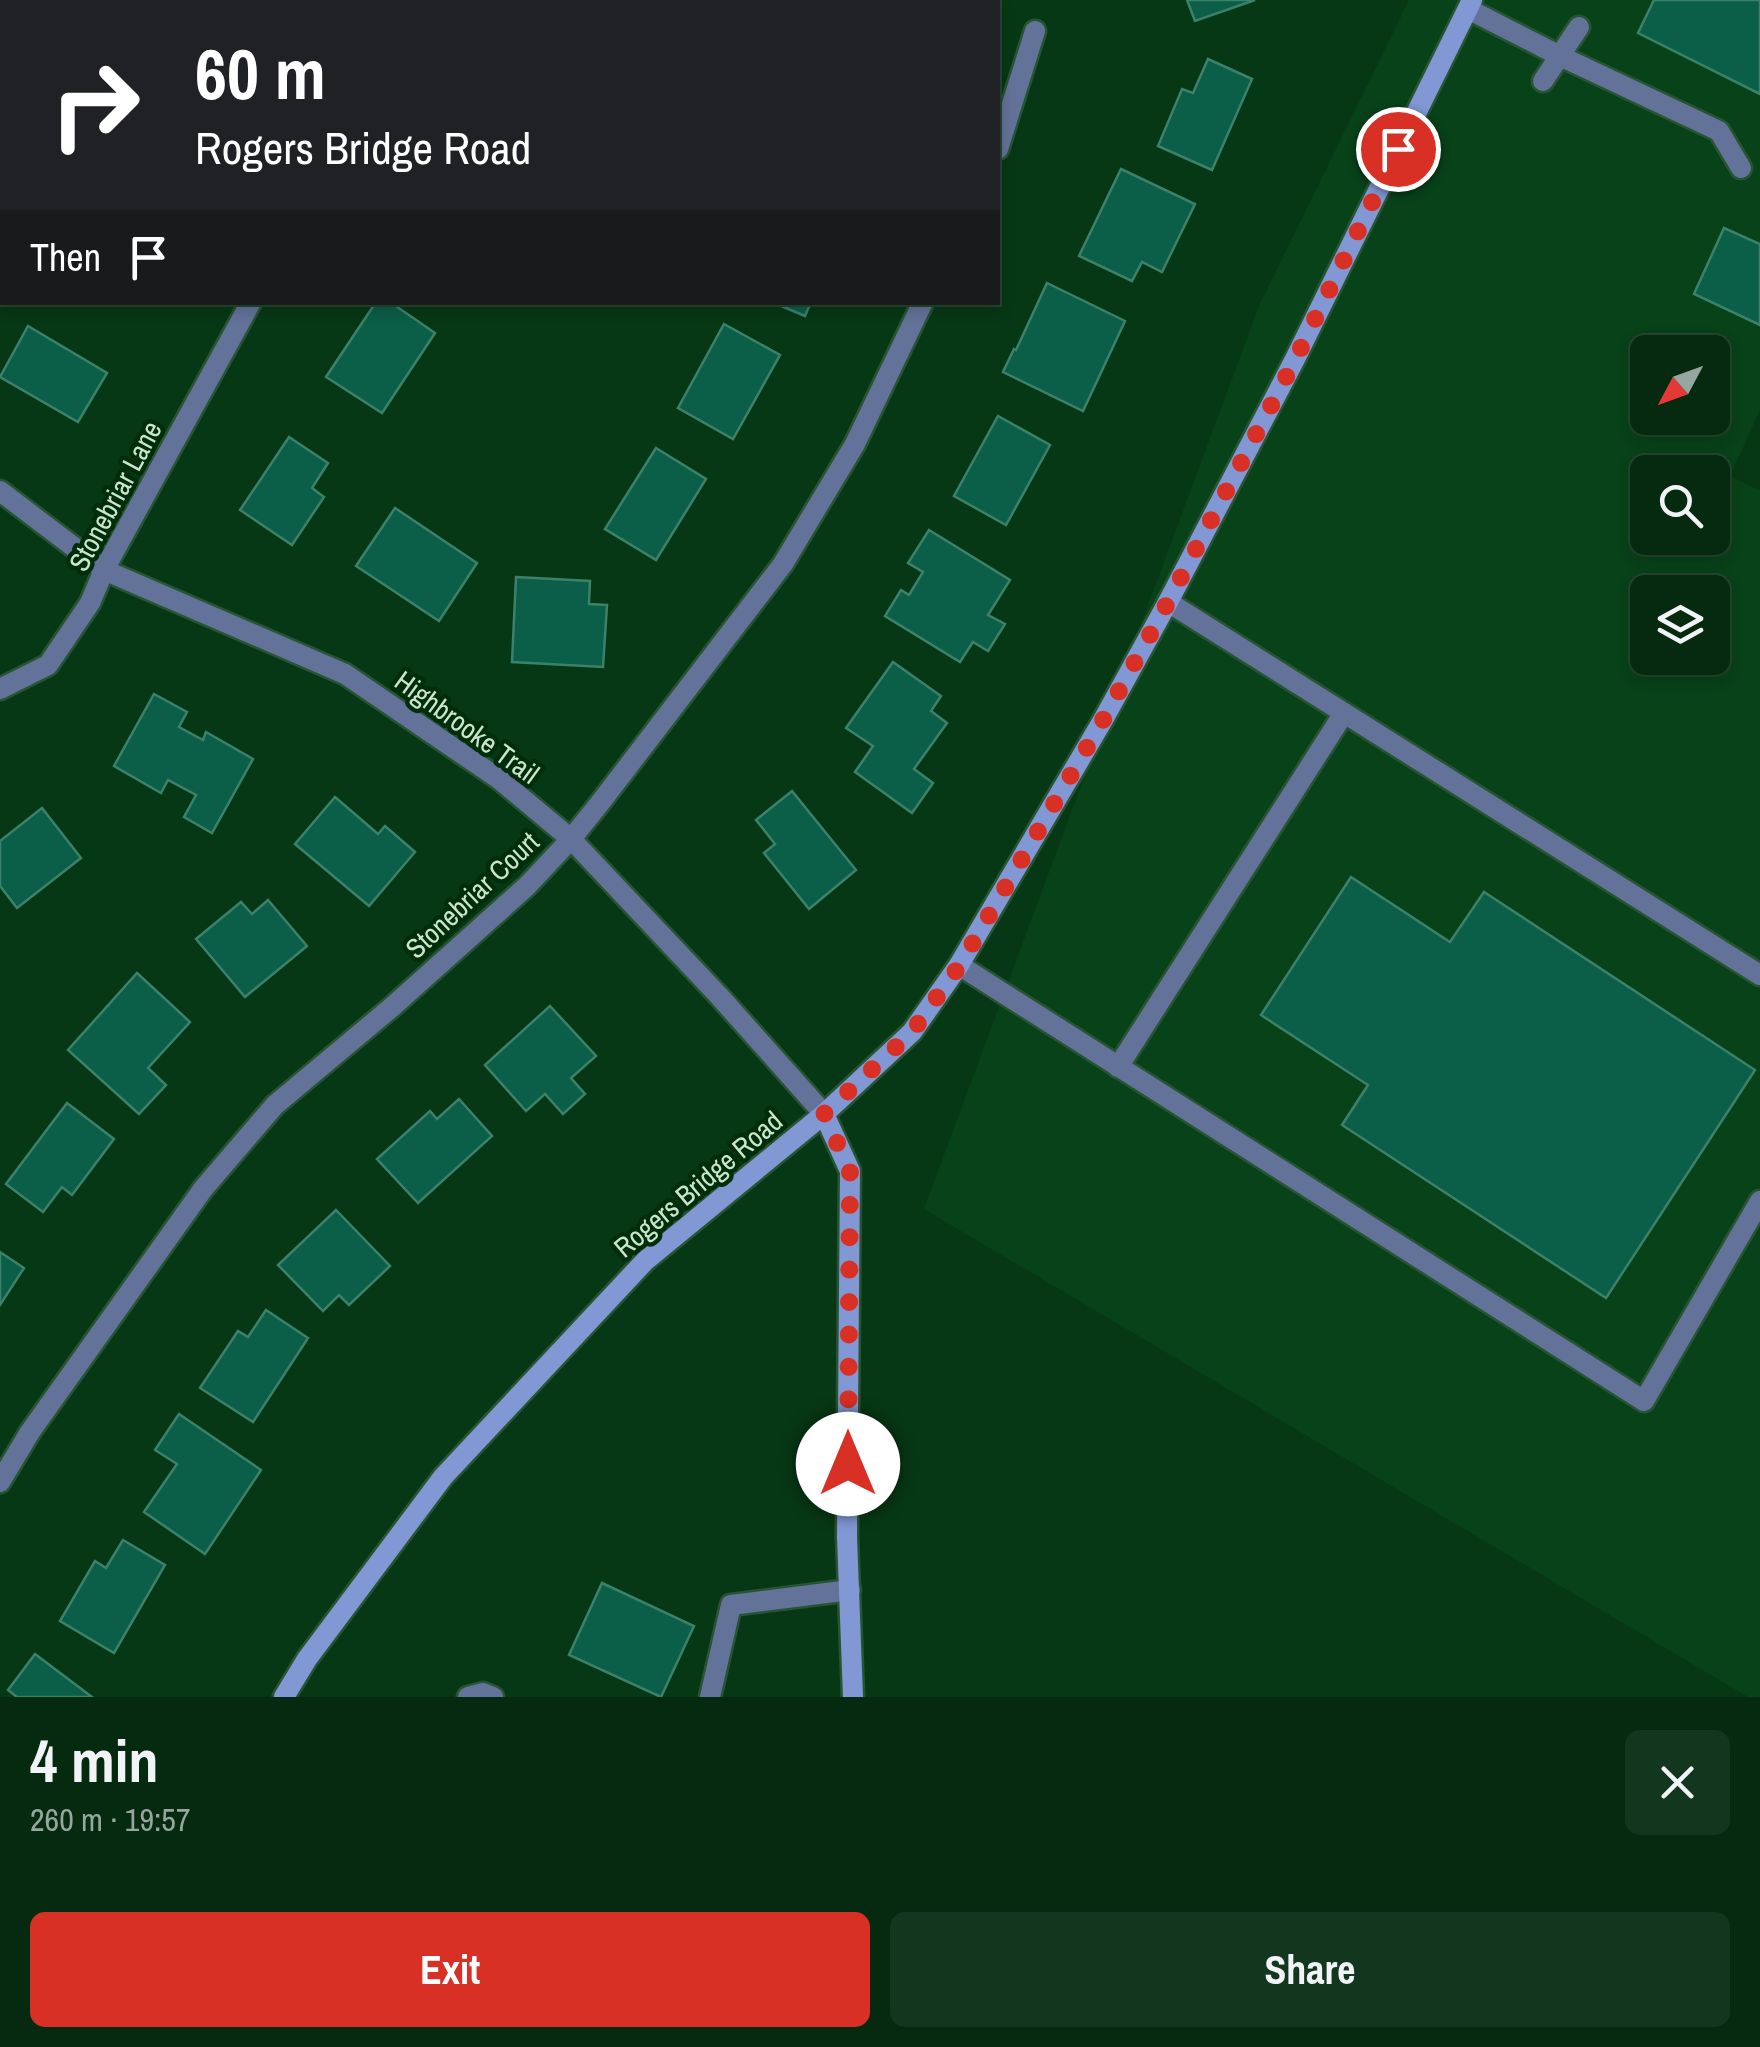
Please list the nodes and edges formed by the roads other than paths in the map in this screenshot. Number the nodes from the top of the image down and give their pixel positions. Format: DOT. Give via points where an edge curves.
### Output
graph roads {
  1 [pos="1470,4"];
  2 [pos="1579,27"];
  3 [pos="1036,31"];
  4 [pos="1560,56"];
  5 [pos="1543,81"];
  6 [pos="1000,142"];
  7 [pos="1741,168"];
  8 [pos="249,305"];
  9 [pos="922,305"];
  10 [pos="0,492"];
  11 [pos="104,570"];
  12 [pos="1168,602"];
  13 [pos="0,689"];
  14 [pos="1344,714"];
  15 [pos="570,840"];
  16 [pos="960,965"];
  17 [pos="1760,975"];
  18 [pos="1118,1067"];
  19 [pos="824,1114"];
  20 [pos="1760,1201"];
  21 [pos="0,1482"];
  22 [pos="850,1590"];
  23 [pos="284,1697"];
  24 [pos="468,1697"];
  25 [pos="493,1697"];
  26 [pos="710,1697"];
  27 [pos="853,1697"];
  1 -- 4 [label="street"];
  1 -- 12 [label="street, Rogers Bridge Road"];
  2 -- 4 [label="street"];
  3 -- 6 [label="street"];
  4 -- 5 [label="street"];
  4 -- 7 [label="street" via="1719,131"];
  8 -- 11 [label="street, Stonebriar Lane"];
  9 -- 15 [label="street, Stonebriar Court" via="855,444 783,564"];
  10 -- 11 [label="street, Highbrooke Trail"];
  11 -- 13 [label="street, Stonebriar Lane" via="90,604 48,665"];
  11 -- 15 [label="street, Highbrooke Trail" via="345,674 498,779"];
  12 -- 14 [label="street"];
  12 -- 16 [label="street, Rogers Bridge Road"];
  14 -- 17 [label="street"];
  14 -- 18 [label="street"];
  15 -- 19 [label="street, Highbrooke Trail"];
  15 -- 21 [label="street, Stonebriar Court" via="487,922 274,1105 203,1189"];
  16 -- 18 [label="street"];
  16 -- 19 [label="street, Rogers Bridge Road" via="912,1032"];
  18 -- 20 [label="street" via="1644,1401"];
  19 -- 22 [label="street" via="850,1171"];
  19 -- 23 [label="street, Rogers Bridge Road" via="644,1261 443,1477"];
  22 -- 26 [label="street" via="731,1605"];
  22 -- 27 [label="street"];
  24 -- 25 [label="street"];
}
